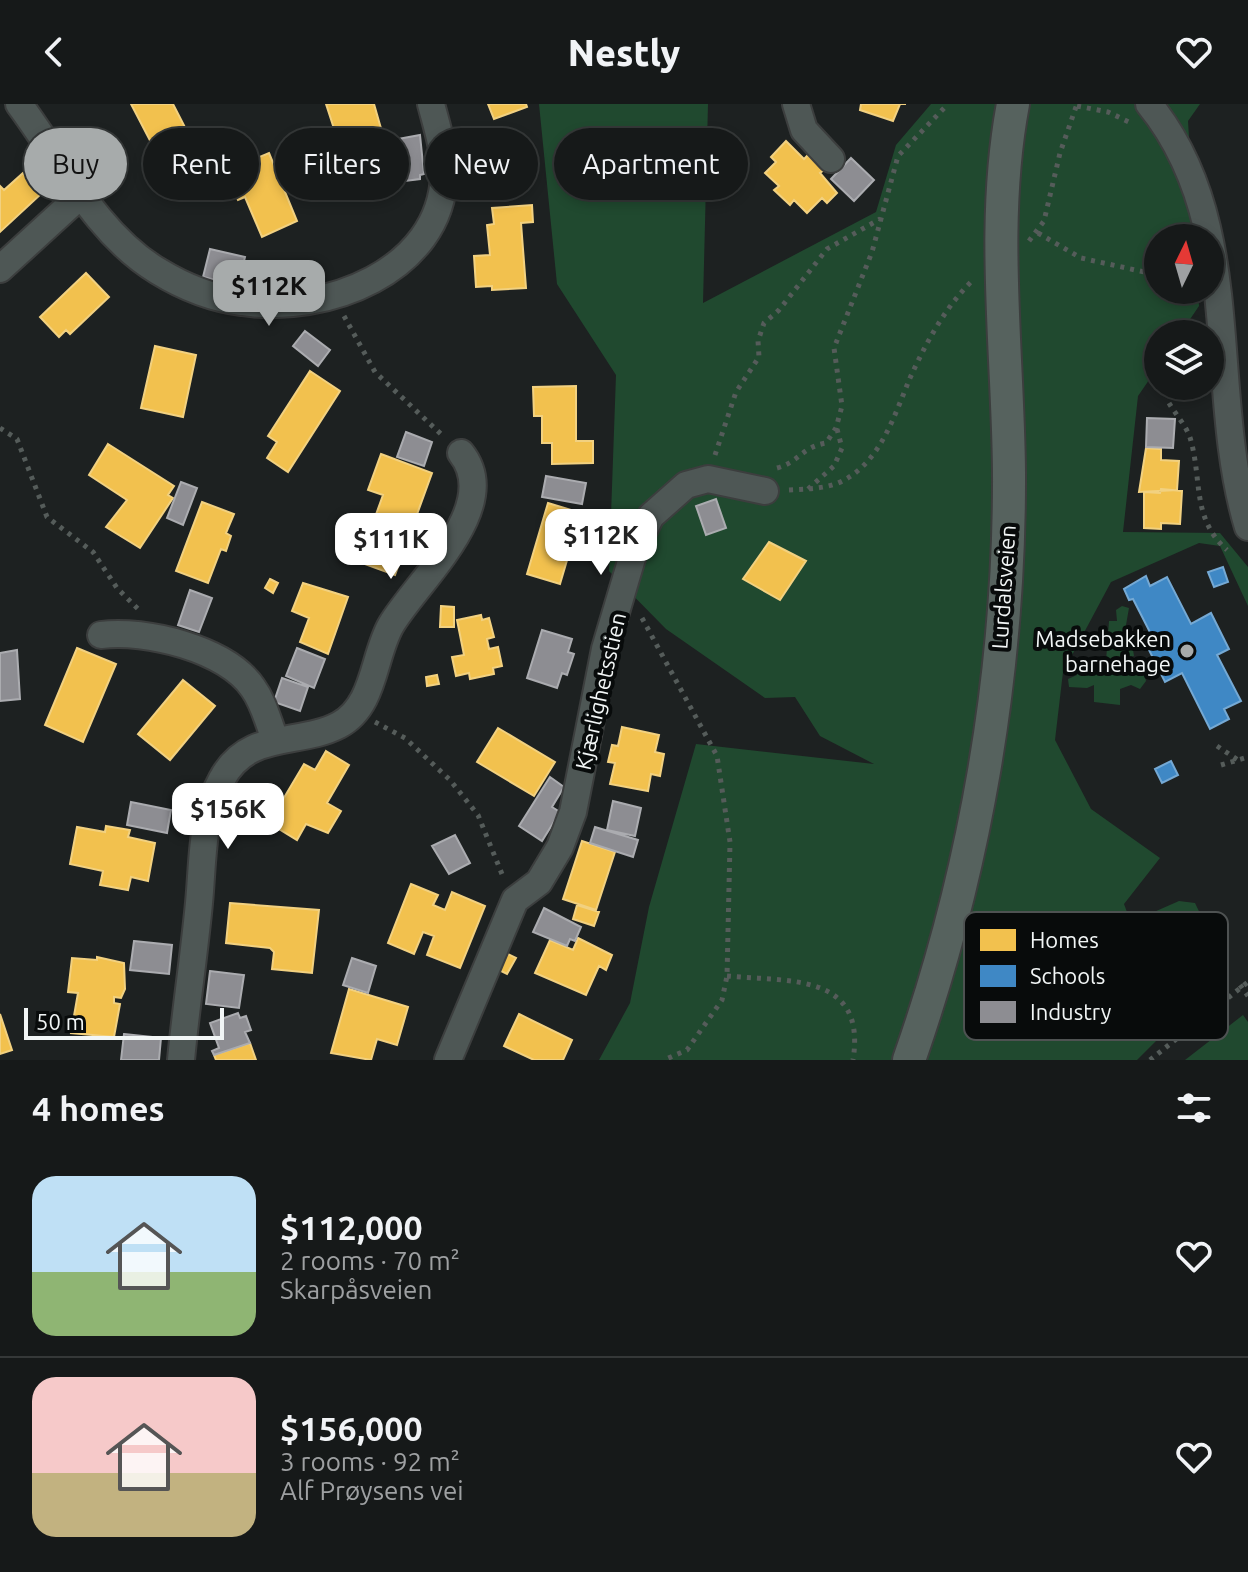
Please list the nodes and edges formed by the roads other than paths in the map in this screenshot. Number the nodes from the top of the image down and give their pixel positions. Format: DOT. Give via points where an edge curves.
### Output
graph roads {
  1 [pos="19,104"];
  2 [pos="431,104"];
  3 [pos="796,104"];
  4 [pos="1013,104"];
  5 [pos="1141,114"];
  6 [pos="36,128"];
  7 [pos="831,159"];
  8 [pos="75,200"];
  9 [pos="87,200"];
  10 [pos="0,269"];
  11 [pos="461,453"];
  12 [pos="760,490"];
  13 [pos="1248,527"];
  14 [pos="101,635"];
  15 [pos="275,739"];
  16 [pos="181,1060"];
  17 [pos="448,1060"];
  18 [pos="909,1060"];
  1 -- 6 [label="street"];
  2 -- 9 [label="street" via="444,176 426,232 380,277 337,296 303,303 244,303 194,291 120,242"];
  3 -- 7 [label="street" via="804,130"];
  4 -- 18 [label="main road, Lurdalsveien" via="1002,235 1009,473 995,692 969,852"];
  5 -- 13 [label="street" via="1167,129 1190,172 1210,236 1226,425"];
  8 -- 10 [label="street"];
  11 -- 15 [label="street" via="471,466 474,488 463,521 389,628 358,709 339,725"];
  12 -- 17 [label="street, Kjærlighetsstien" via="708,479 686,485 651,516 635,548 605,649 573,812 560,847 539,882 515,900"];
  14 -- 15 [label="street" via="123,632 161,638 237,671 252,686"];
  15 -- 16 [label="street" via="233,764 214,798 204,833"];
}
